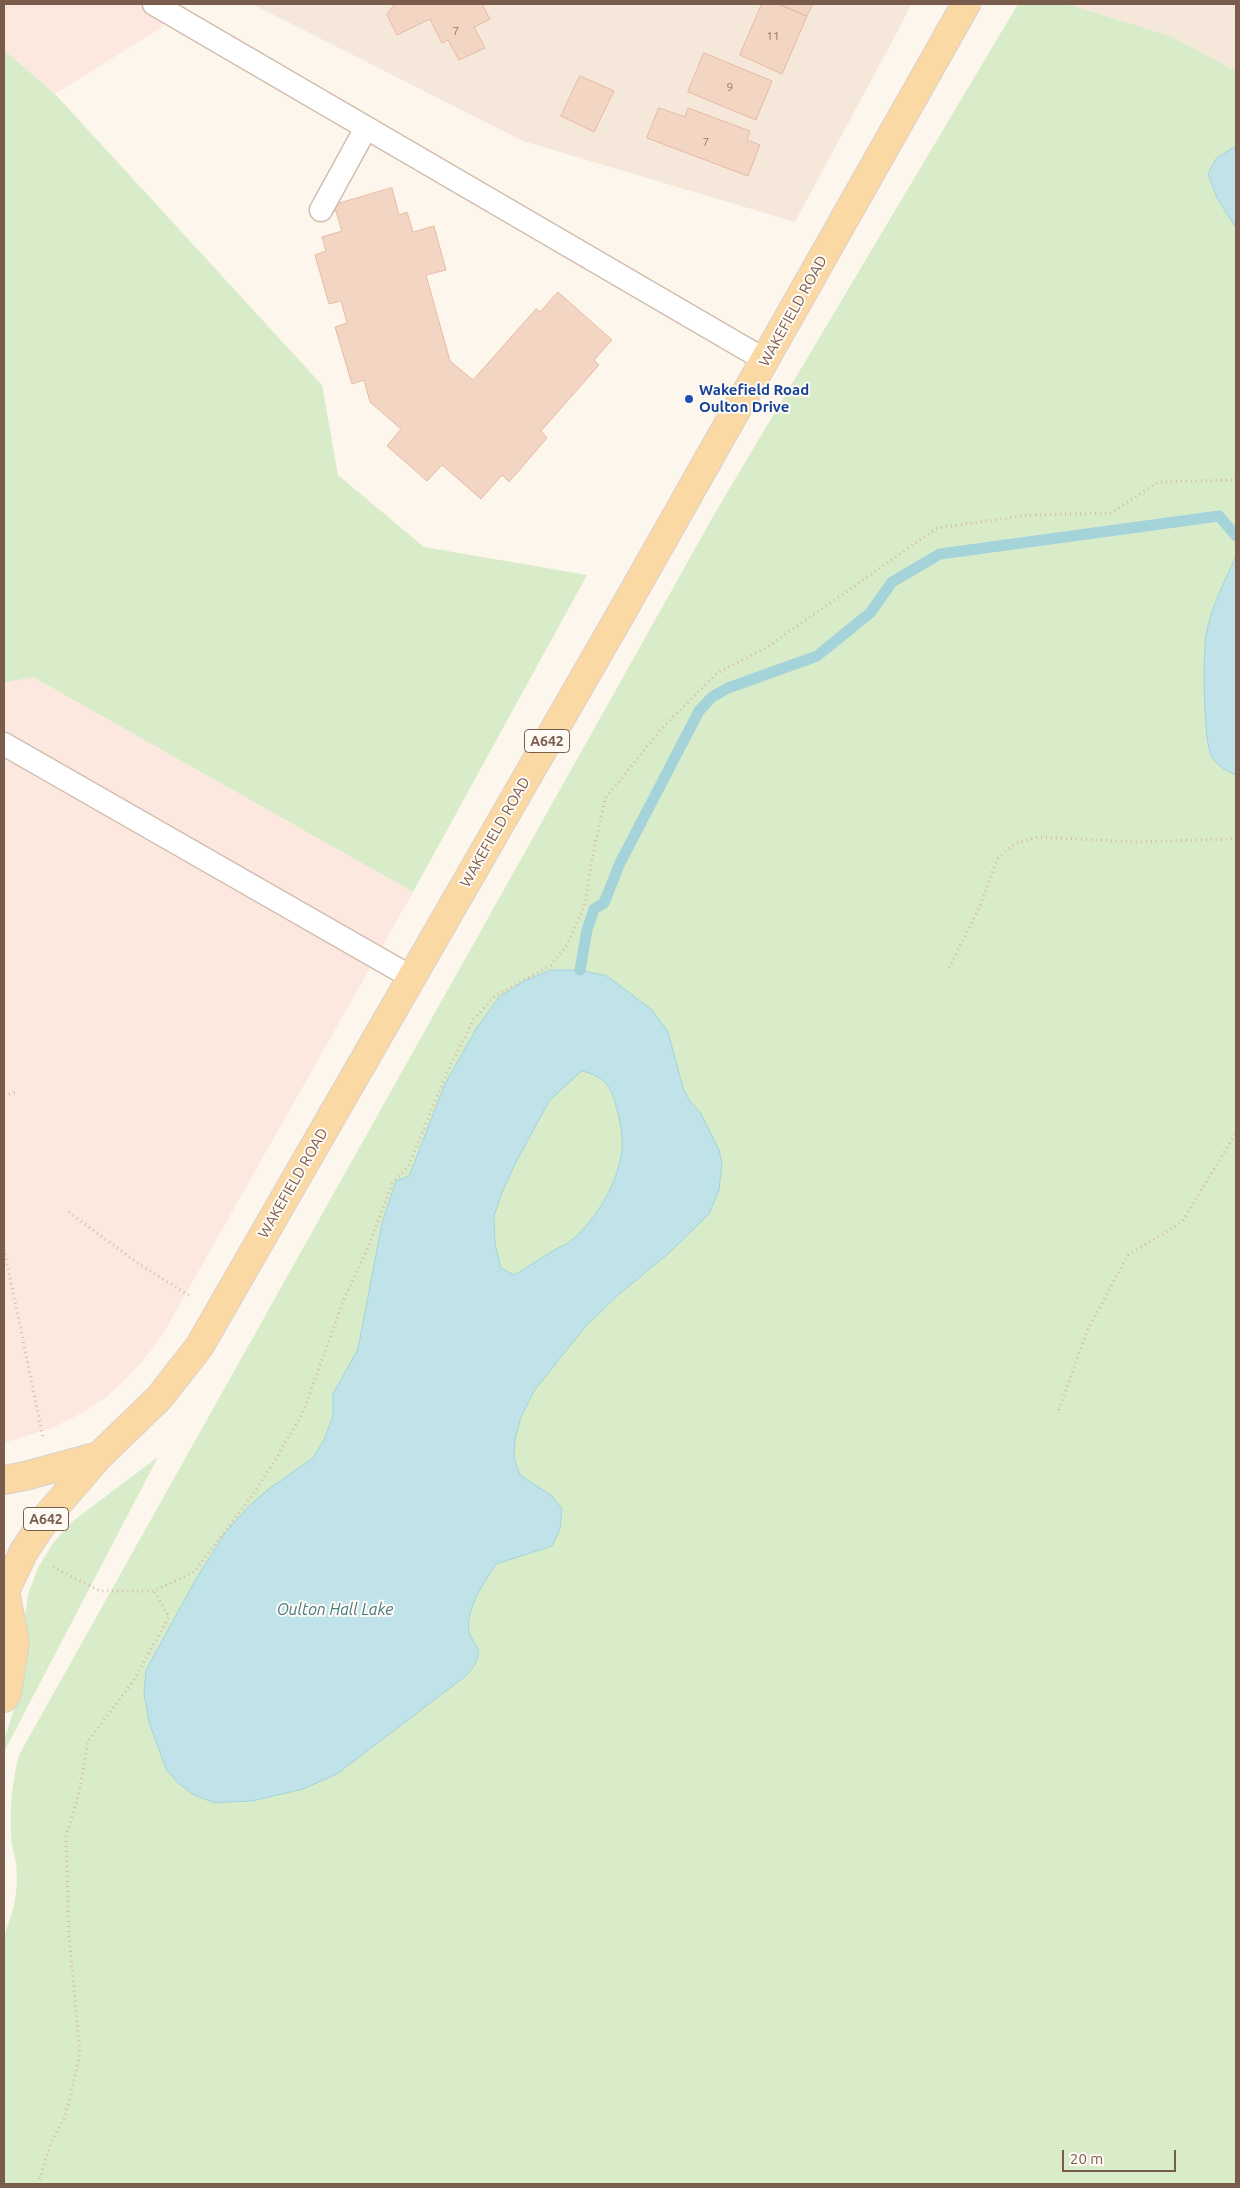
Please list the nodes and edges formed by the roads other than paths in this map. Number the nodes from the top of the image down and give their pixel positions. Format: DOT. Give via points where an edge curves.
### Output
graph roads {
  1 [pos="154,4"];
  2 [pos="966,4"];
  3 [pos="366,128"];
  4 [pos="321,210"];
  5 [pos="765,360"];
  6 [pos="4,744"];
  7 [pos="411,977"];
  8 [pos="99,1456"];
  9 [pos="4,1480"];
  10 [pos="5,1588"];
  11 [pos="4,1698"];
  1 -- 3 [label="lane"];
  2 -- 5 [label="main road, WAKEFIELD ROAD / A642"];
  3 -- 4 [label="lane"];
  3 -- 5 [label="lane"];
  5 -- 7 [label="main road, WAKEFIELD ROAD / A642"];
  6 -- 7 [label="lane"];
  7 -- 8 [label="main road, WAKEFIELD ROAD / A642" via="199,1347 159,1398"];
  8 -- 9 [label="main road, A642"];
  8 -- 10 [label="main road, A642" via="49,1514 24,1551"];
  10 -- 11 [label="main road, A642" via="15,1642"];
}
